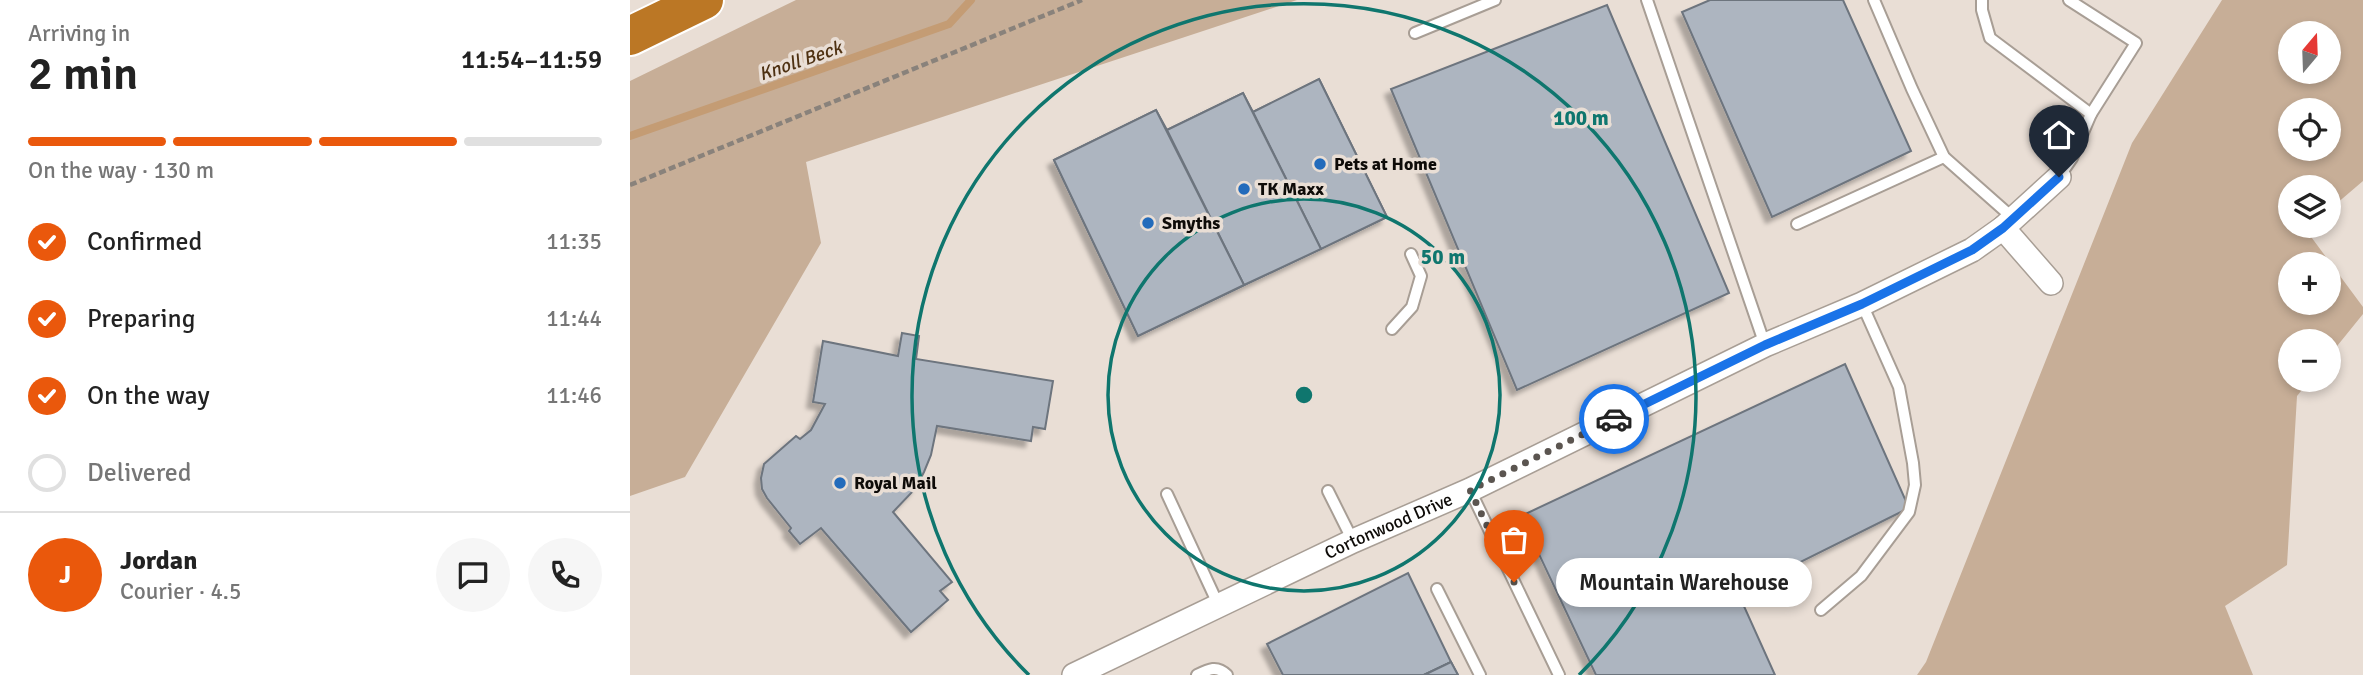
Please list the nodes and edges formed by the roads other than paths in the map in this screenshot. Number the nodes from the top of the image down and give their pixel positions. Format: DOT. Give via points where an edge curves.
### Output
graph roads {
  1 [pos="704,0"];
  2 [pos="1495,0"];
  3 [pos="1647,0"];
  4 [pos="1874,0"];
  5 [pos="1982,0"];
  6 [pos="2069,0"];
  7 [pos="1415,33"];
  8 [pos="630,36"];
  9 [pos="2091,114"];
  10 [pos="1944,157"];
  11 [pos="2059,177"];
  12 [pos="2008,223"];
  13 [pos="1797,224"];
  14 [pos="1411,254"];
  15 [pos="2050,283"];
  16 [pos="1862,304"];
  17 [pos="1392,329"];
  18 [pos="1765,345"];
  19 [pos="1470,490"];
  20 [pos="1328,491"];
  21 [pos="1167,494"];
  22 [pos="1353,541"];
  23 [pos="1437,589"];
  24 [pos="1218,604"];
  25 [pos="1821,610"];
  26 [pos="1074,675"];
  27 [pos="1197,675"];
  28 [pos="1227,675"];
  29 [pos="1480,675"];
  30 [pos="1559,675"];
  1 -- 8 [label="highway"];
  2 -- 7 [label="lane"];
  3 -- 18 [label="lane"];
  4 -- 10 [label="lane"];
  5 -- 9 [label="lane" via="1990,38"];
  6 -- 9 [label="lane" via="2136,43"];
  9 -- 11 [label="lane"];
  10 -- 12 [label="lane"];
  10 -- 13 [label="lane"];
  11 -- 12 [label="street, Cortonwood Drive"];
  12 -- 15 [label="street"];
  12 -- 16 [label="street, Cortonwood Drive" via="1972,250"];
  14 -- 17 [label="lane" via="1421,276 1412,307"];
  16 -- 18 [label="street, Cortonwood Drive"];
  16 -- 25 [label="lane" via="1899,387 1915,485 1909,512 1861,576"];
  18 -- 19 [label="street, Cortonwood Drive"];
  19 -- 22 [label="street, Cortonwood Drive"];
  19 -- 30 [label="lane"];
  20 -- 22 [label="lane"];
  21 -- 24 [label="lane"];
  22 -- 24 [label="street, Cortonwood Drive"];
  23 -- 29 [label="lane"];
  24 -- 26 [label="street, Cortonwood Drive"];
  27 -- 28 [label="lane" via="1210,668"];
}
